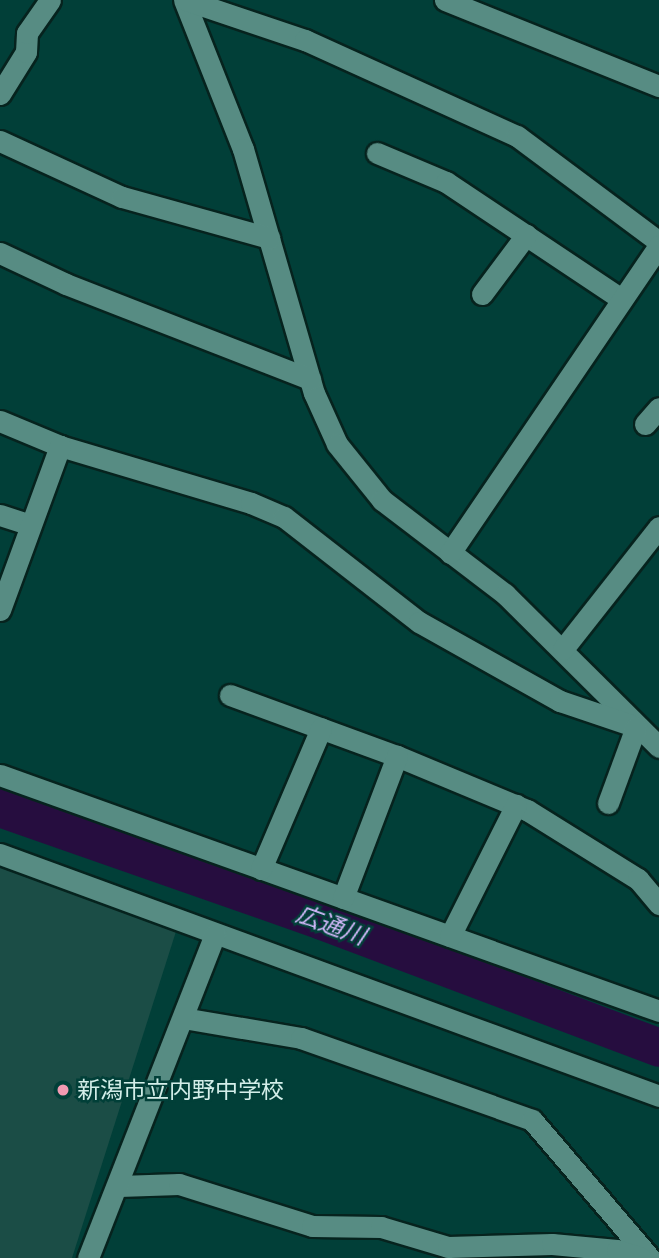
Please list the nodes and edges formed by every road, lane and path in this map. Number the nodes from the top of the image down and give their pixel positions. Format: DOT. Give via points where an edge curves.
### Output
graph roads {
  1 [pos="50,0"];
  2 [pos="185,0"];
  3 [pos="445,0"];
  4 [pos="659,86"];
  5 [pos="0,94"];
  6 [pos="0,141"];
  7 [pos="377,153"];
  8 [pos="526,235"];
  9 [pos="269,238"];
  10 [pos="659,244"];
  11 [pos="0,253"];
  12 [pos="482,294"];
  13 [pos="620,298"];
  14 [pos="310,379"];
  15 [pos="0,421"];
  16 [pos="60,446"];
  17 [pos="0,515"];
  18 [pos="30,525"];
  19 [pos="659,527"];
  20 [pos="450,552"];
  21 [pos="0,610"];
  22 [pos="563,649"];
  23 [pos="230,695"];
  24 [pos="636,727"];
  25 [pos="321,728"];
  26 [pos="659,747"];
  27 [pos="397,756"];
  28 [pos="0,775"];
  29 [pos="608,803"];
  30 [pos="516,805"];
  31 [pos="0,854"];
  32 [pos="261,869"];
  33 [pos="343,898"];
  34 [pos="659,904"];
  35 [pos="215,934"];
  36 [pos="450,936"];
  37 [pos="659,1012"];
  38 [pos="183,1018"];
  39 [pos="659,1096"];
  40 [pos="118,1186"];
  41 [pos="659,1244"];
  42 [pos="88,1258"];
  43 [pos="641,1258"];
  44 [pos="652,1258"];
  1 -- 5 [label="street" via="27,33 26,52"];
  2 -- 9 [label="street" via="243,149"];
  2 -- 10 [label="street" via="305,40 517,136"];
  3 -- 4 [label="street"];
  6 -- 9 [label="street" via="122,197"];
  7 -- 8 [label="street" via="446,182"];
  8 -- 12 [label="street"];
  8 -- 13 [label="street"];
  9 -- 14 [label="street"];
  10 -- 13 [label="street"];
  11 -- 14 [label="street" via="66,284"];
  13 -- 20 [label="street"];
  14 -- 20 [label="street" via="344,453 382,500"];
  15 -- 16 [label="street"];
  16 -- 18 [label="street"];
  16 -- 24 [label="street" via="284,517 419,622 560,701"];
  17 -- 18 [label="street"];
  18 -- 21 [label="street"];
  19 -- 22 [label="street"];
  20 -- 22 [label="street"];
  22 -- 24 [label="street"];
  23 -- 25 [label="street"];
  24 -- 26 [label="street"];
  24 -- 29 [label="street"];
  25 -- 27 [label="street"];
  25 -- 32 [label="street"];
  27 -- 30 [label="street"];
  27 -- 33 [label="street"];
  28 -- 32 [label="street"];
  30 -- 34 [label="street" via="638,879"];
  30 -- 36 [label="street"];
  31 -- 35 [label="street"];
  32 -- 33 [label="street"];
  33 -- 36 [label="street"];
  35 -- 38 [label="street"];
  35 -- 39 [label="street"];
  36 -- 37 [label="street"];
  38 -- 40 [label="street"];
  38 -- 44 [label="street" via="300,1038 532,1120"];
  40 -- 42 [label="street"];
  40 -- 43 [label="street" via="179,1184 312,1226 381,1227 447,1247 552,1244 617,1250"];
  41 -- 44 [label="street"];
}
